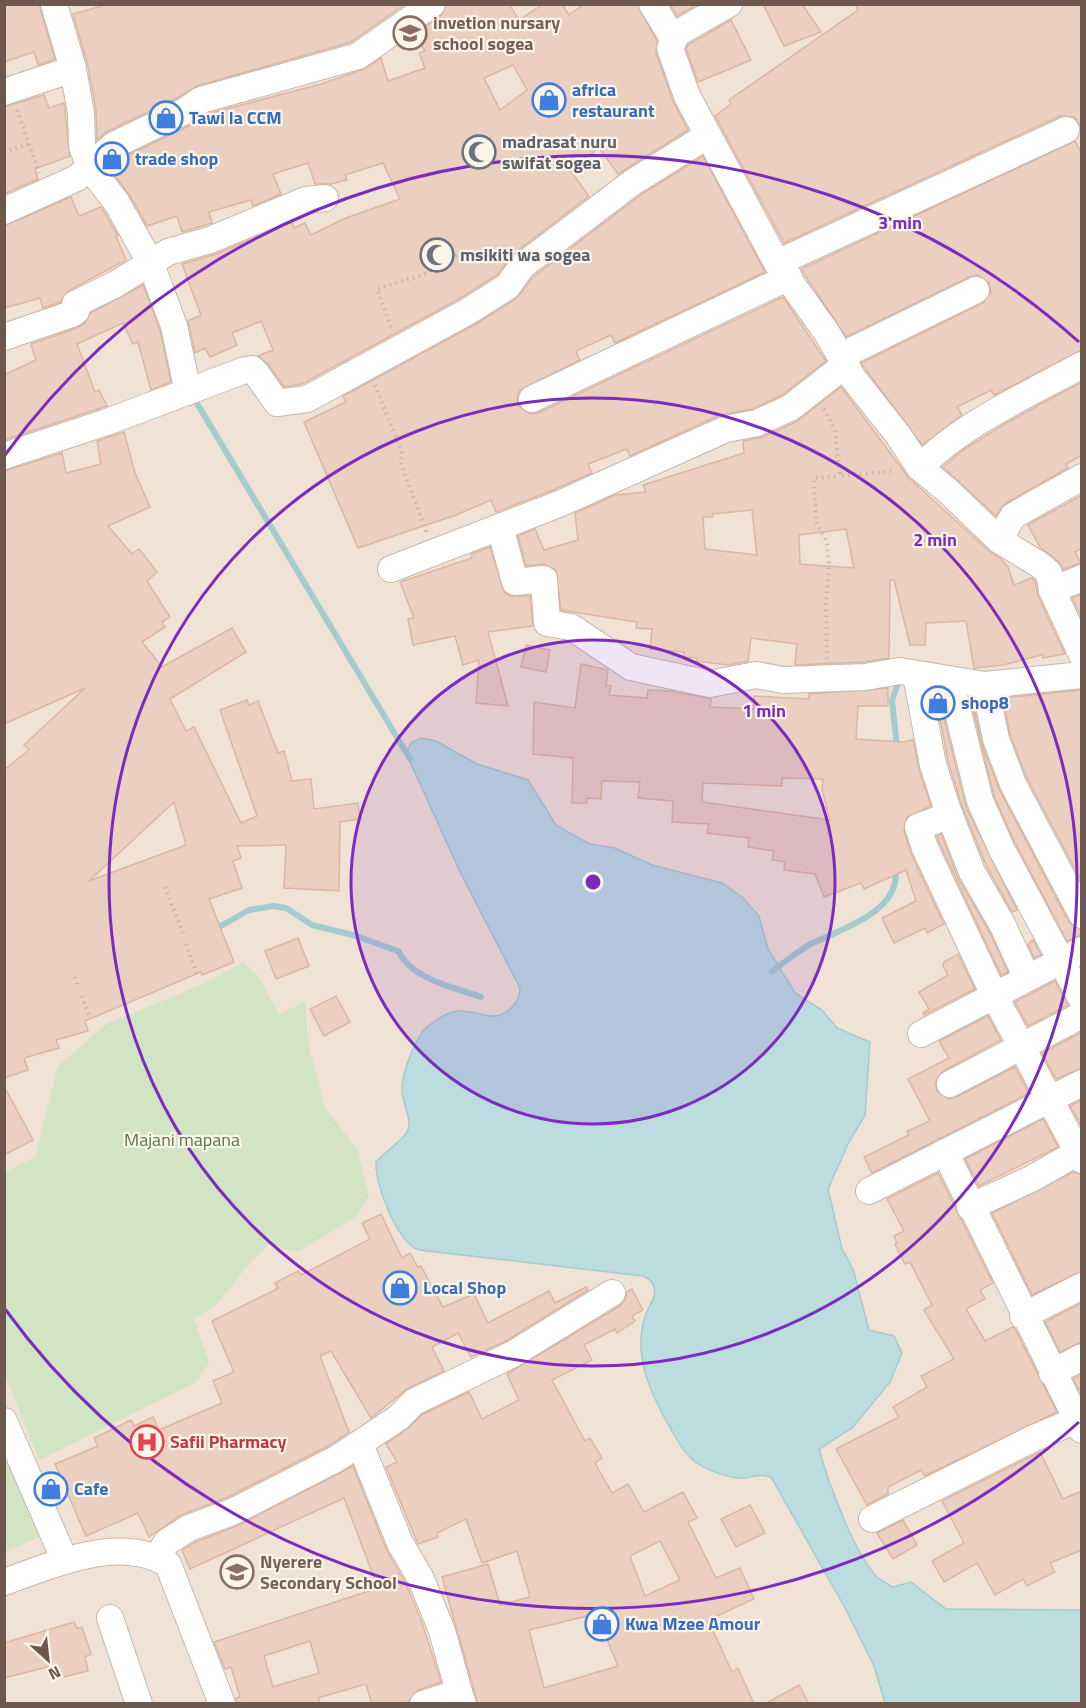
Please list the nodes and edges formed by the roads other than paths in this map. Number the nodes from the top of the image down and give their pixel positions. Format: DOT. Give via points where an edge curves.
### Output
graph roads {
  1 [pos="54,4"];
  2 [pos="432,4"];
  3 [pos="652,4"];
  4 [pos="729,4"];
  5 [pos="674,40"];
  6 [pos="73,69"];
  7 [pos="7,91"];
  8 [pos="1066,130"];
  9 [pos="707,136"];
  10 [pos="90,168"];
  11 [pos="326,198"];
  12 [pos="4,212"];
  13 [pos="160,258"];
  14 [pos="783,270"];
  15 [pos="976,290"];
  16 [pos="4,338"];
  17 [pos="843,361"];
  18 [pos="1082,365"];
  19 [pos="194,390"];
  20 [pos="532,399"];
  21 [pos="4,456"];
  22 [pos="920,468"];
  23 [pos="1082,477"];
  24 [pos="500,527"];
  25 [pos="999,540"];
  26 [pos="391,569"];
  27 [pos="1082,578"];
  28 [pos="1052,590"];
  29 [pos="1082,655"];
  30 [pos="916,675"];
  31 [pos="1082,675"];
  32 [pos="950,680"];
  33 [pos="985,685"];
  34 [pos="950,815"];
  35 [pos="1078,898"];
  36 [pos="1035,909"];
  37 [pos="1002,924"];
  38 [pos="968,940"];
  39 [pos="1071,955"];
  40 [pos="1027,978"];
  41 [pos="994,995"];
  42 [pos="1082,1000"];
  43 [pos="1082,1015"];
  44 [pos="921,1034"];
  45 [pos="1022,1048"];
  46 [pos="1082,1083"];
  47 [pos="950,1084"];
  48 [pos="1050,1100"];
  49 [pos="945,1152"];
  50 [pos="1080,1154"];
  51 [pos="869,1191"];
  52 [pos="970,1207"];
  53 [pos="1082,1286"];
  54 [pos="612,1293"];
  55 [pos="1023,1316"];
  56 [pos="1082,1357"];
  57 [pos="1052,1373"];
  58 [pos="4,1421"];
  59 [pos="1080,1423"];
  60 [pos="360,1444"];
  61 [pos="872,1519"];
  62 [pos="157,1557"];
  63 [pos="65,1561"];
  64 [pos="4,1581"];
  65 [pos="110,1618"];
  66 [pos="461,1698"];
  67 [pos="139,1704"];
  68 [pos="222,1704"];
  69 [pos="423,1704"];
  1 -- 6 [label="street"];
  2 -- 10 [label="street" via="358,56 201,100 114,145"];
  3 -- 5 [label="street"];
  4 -- 5 [label="street" via="676,34"];
  5 -- 9 [label="street" via="670,48 675,66"];
  6 -- 7 [label="street"];
  6 -- 10 [label="street" via="82,146"];
  8 -- 14 [label="street"];
  9 -- 14 [label="street"];
  9 -- 19 [label="street" via="633,182 522,266 508,286 307,399 277,403 252,369"];
  10 -- 12 [label="street" via="46,194"];
  10 -- 13 [label="street"];
  11 -- 13 [label="street" via="306,200"];
  13 -- 16 [label="street" via="75,304 72,314"];
  13 -- 19 [label="street" via="174,326"];
  14 -- 17 [label="street"];
  14 -- 20 [label="street"];
  15 -- 17 [label="street"];
  17 -- 22 [label="street"];
  17 -- 24 [label="street" via="790,408 757,423 726,429"];
  18 -- 22 [label="street" via="998,411 933,453"];
  19 -- 21 [label="street"];
  22 -- 25 [label="street"];
  23 -- 25 [label="street" via="1013,516"];
  24 -- 26 [label="street"];
  24 -- 30 [label="street" via="515,582 544,579 547,623 571,627 631,667 710,684 756,675 783,680 865,677 900,671"];
  25 -- 28 [label="street" via="1049,573"];
  27 -- 28 [label="street"];
  28 -- 29 [label="street"];
  30 -- 32 [label="street"];
  30 -- 34 [label="street" via="933,765"];
  31 -- 33 [label="street"];
  32 -- 33 [label="street"];
  32 -- 36 [label="street" via="980,801"];
  33 -- 35 [label="street" via="996,739 1013,784"];
  34 -- 37 [label="street" via="972,872"];
  34 -- 38 [label="street" via="918,827"];
  35 -- 36 [label="street"];
  36 -- 37 [label="street"];
  36 -- 39 [label="street"];
  37 -- 38 [label="street"];
  37 -- 40 [label="street"];
  38 -- 41 [label="street"];
  39 -- 40 [label="street"];
  39 -- 42 [label="street"];
  40 -- 41 [label="street"];
  41 -- 44 [label="street"];
  41 -- 45 [label="street"];
  43 -- 45 [label="street"];
  45 -- 47 [label="street"];
  45 -- 48 [label="street"];
  46 -- 48 [label="street"];
  48 -- 49 [label="street"];
  48 -- 50 [label="street"];
  49 -- 51 [label="street"];
  49 -- 52 [label="street"];
  50 -- 52 [label="street"];
  52 -- 55 [label="street"];
  53 -- 55 [label="street"];
  54 -- 60 [label="street" via="513,1354 414,1402"];
  55 -- 57 [label="street"];
  56 -- 57 [label="street"];
  57 -- 59 [label="street"];
  58 -- 63 [label="street"];
  59 -- 61 [label="street" via="1034,1438"];
  60 -- 62 [label="street" via="290,1484 189,1528 167,1542"];
  60 -- 66 [label="street" via="400,1543 421,1579"];
  62 -- 63 [label="street" via="114,1552"];
  62 -- 68 [label="street" via="168,1564"];
  63 -- 64 [label="street"];
  65 -- 67 [label="street"];
  66 -- 69 [label="street"];
}
